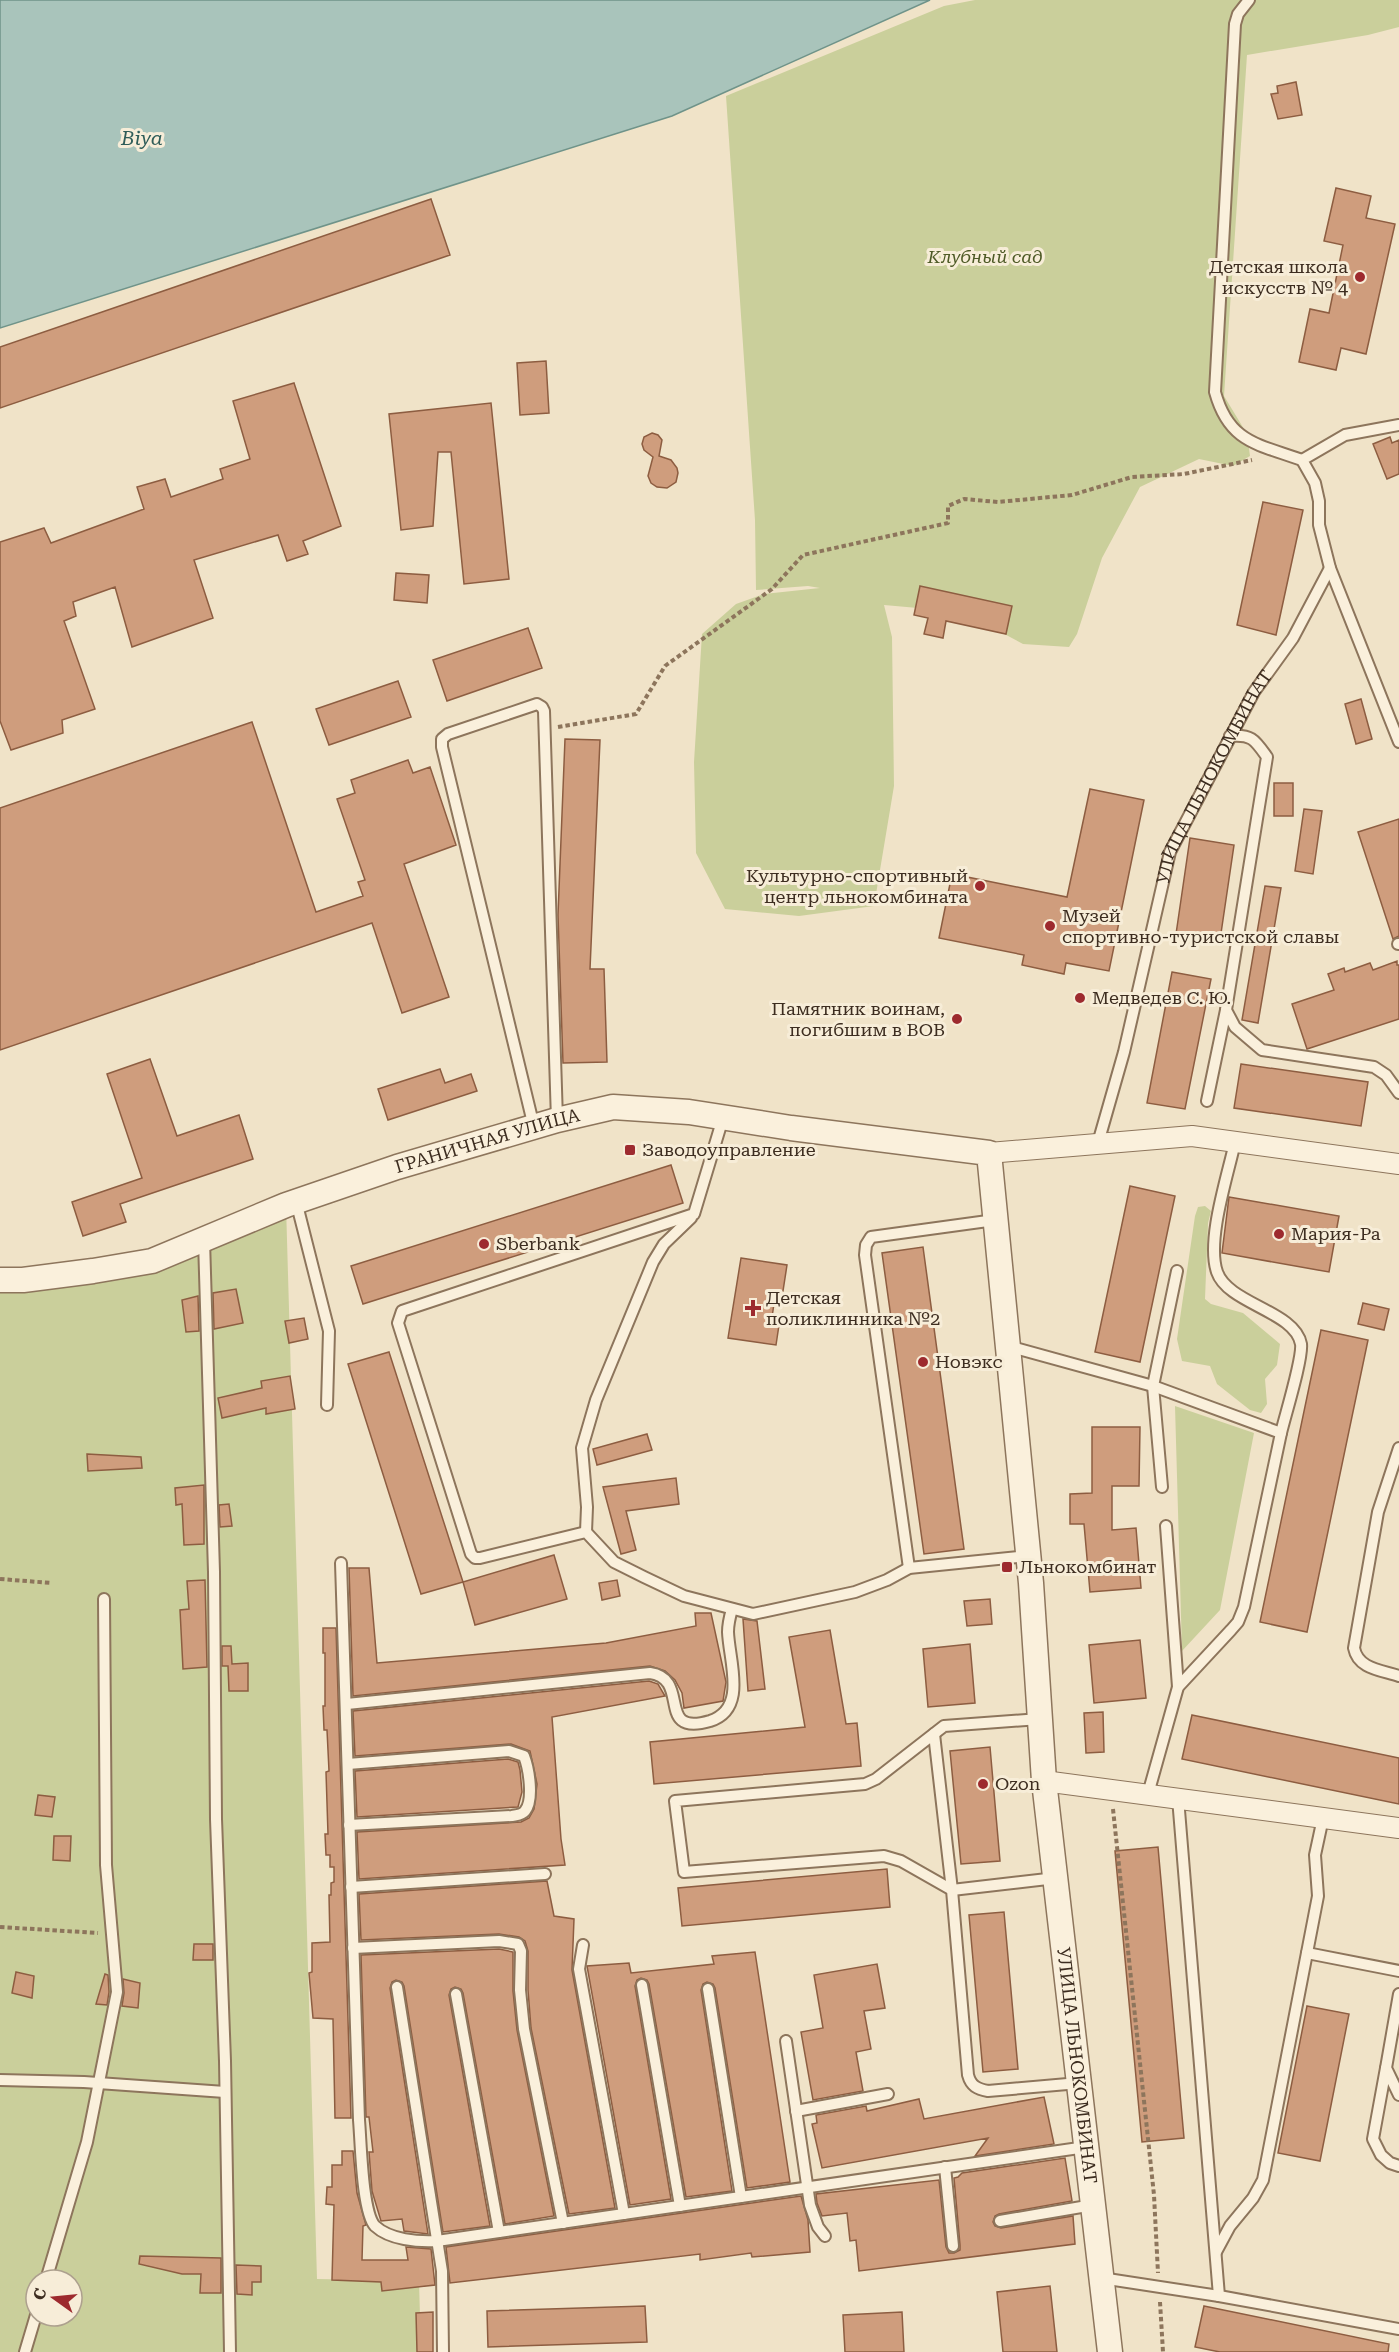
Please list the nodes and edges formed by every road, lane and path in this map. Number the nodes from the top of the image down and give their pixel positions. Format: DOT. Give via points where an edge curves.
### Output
graph roads {
  1 [pos="1249,0"];
  2 [pos="1399,425"];
  3 [pos="1285,453"];
  4 [pos="1302,460"];
  5 [pos="1330,568"];
  6 [pos="545,729"];
  7 [pos="1230,736"];
  8 [pos="1399,742"];
  9 [pos="1226,1010"];
  10 [pos="1399,1093"];
  11 [pos="1207,1101"];
  12 [pos="723,1117"];
  13 [pos="557,1120"];
  14 [pos="534,1127"];
  15 [pos="1235,1142"];
  16 [pos="1098,1143"];
  17 [pos="989,1153"];
  18 [pos="1399,1164"];
  19 [pos="296,1202"];
  20 [pos="694,1214"];
  21 [pos="995,1220"];
  22 [pos="204,1239"];
  23 [pos="1177,1271"];
  24 [pos="0,1280"];
  25 [pos="1008,1346"];
  26 [pos="1153,1386"];
  27 [pos="327,1405"];
  28 [pos="1281,1433"];
  29 [pos="1399,1448"];
  30 [pos="1162,1487"];
  31 [pos="1166,1526"];
  32 [pos="586,1532"];
  33 [pos="1028,1556"];
  34 [pos="340,1563"];
  35 [pos="909,1568"];
  36 [pos="0,1579"];
  37 [pos="52,1583"];
  38 [pos="104,1599"];
  39 [pos="732,1609"];
  40 [pos="1399,1676"];
  41 [pos="1178,1687"];
  42 [pos="347,1704"];
  43 [pos="1040,1719"];
  44 [pos="934,1734"];
  45 [pos="348,1764"];
  46 [pos="1044,1781"];
  47 [pos="1111,1790"];
  48 [pos="1148,1794"];
  49 [pos="1178,1798"];
  50 [pos="1323,1818"];
  51 [pos="349,1825"];
  52 [pos="1399,1828"];
  53 [pos="545,1874"];
  54 [pos="1056,1878"];
  55 [pos="351,1887"];
  56 [pos="952,1890"];
  57 [pos="0,1927"];
  58 [pos="112,1933"];
  59 [pos="583,1945"];
  60 [pos="353,1948"];
  61 [pos="1307,1953"];
  62 [pos="1399,1971"];
  63 [pos="642,1985"];
  64 [pos="397,1987"];
  65 [pos="708,1989"];
  66 [pos="456,1994"];
  67 [pos="1399,1994"];
  68 [pos="786,2041"];
  69 [pos="1386,2068"];
  70 [pos="0,2079"];
  71 [pos="100,2083"];
  72 [pos="1079,2083"];
  73 [pos="225,2092"];
  74 [pos="888,2094"];
  75 [pos="1399,2096"];
  76 [pos="796,2111"];
  77 [pos="1086,2147"];
  78 [pos="1399,2166"];
  79 [pos="945,2167"];
  80 [pos="808,2187"];
  81 [pos="741,2197"];
  82 [pos="1093,2205"];
  83 [pos="680,2206"];
  84 [pos="624,2214"];
  85 [pos="1000,2221"];
  86 [pos="563,2223"];
  87 [pos="499,2232"];
  88 [pos="825,2236"];
  89 [pos="437,2241"];
  90 [pos="953,2246"];
  91 [pos="1216,2252"];
  92 [pos="50,2268"];
  93 [pos="1101,2278"];
  94 [pos="1159,2287"];
  95 [pos="1219,2296"];
  96 [pos="32,2328"];
  97 [pos="1399,2329"];
  98 [pos="25,2352"];
  99 [pos="230,2352"];
  100 [pos="443,2352"];
  101 [pos="1110,2352"];
  102 [pos="1163,2352"];
  1 -- 3 [label="lane" via="1235,24 1215,392 1224,418 1243,439"];
  2 -- 4 [label="lane" via="1345,435"];
  3 -- 4 [label="lane"];
  3 -- 6 [label="path" via="1184,474 1132,477 1072,495 998,502 964,499 948,506 948,524 803,555 772,589 665,666 636,714"];
  4 -- 5 [label="lane" via="1317,492 1319,525"];
  5 -- 7 [label="lane, УЛИЦА ЛЬНОКОМБИНАТ" via="1293,638 1254,692"];
  5 -- 8 [label="lane"];
  6 -- 13 [label="lane"];
  6 -- 14 [label="lane" via="544,711 537,704 442,739"];
  7 -- 9 [label="lane" via="1245,735 1257,741 1267,757"];
  7 -- 16 [label="lane, УЛИЦА ЛЬНОКОМБИНАТ" via="1170,852 1124,1052"];
  9 -- 10 [label="lane" via="1235,1027 1262,1050 1374,1067 1386,1075"];
  9 -- 11 [label="lane"];
  12 -- 13 [label="street, ГРАНИЧНАЯ УЛИЦА" via="613,1107"];
  12 -- 17 [label="street, ГРАНИЧНАЯ УЛИЦА"];
  12 -- 20 [label="lane"];
  13 -- 14 [label="street, ГРАНИЧНАЯ УЛИЦА"];
  14 -- 19 [label="street, ГРАНИЧНАЯ УЛИЦА"];
  15 -- 16 [label="street" via="1192,1136"];
  15 -- 18 [label="street"];
  15 -- 28 [label="lane" via="1213,1257 1225,1286 1282,1319 1298,1336 1300,1352"];
  16 -- 17 [label="street"];
  17 -- 21 [label="street, УЛИЦА ЛЬНОКОМБИНАТ"];
  19 -- 22 [label="street, ГРАНИЧНАЯ УЛИЦА"];
  19 -- 27 [label="lane" via="329,1331"];
  20 -- 32 [label="lane" via="664,1244 653,1262 596,1400 582,1448"];
  20 -- 32 [label="lane" via="406,1308 399,1317 471,1554 480,1558"];
  21 -- 25 [label="street, УЛИЦА ЛЬНОКОМБИНАТ"];
  21 -- 35 [label="lane" via="871,1238 866,1245"];
  22 -- 24 [label="street, ГРАНИЧНАЯ УЛИЦА" via="152,1261 82,1273"];
  22 -- 73 [label="lane"];
  23 -- 26 [label="lane"];
  25 -- 26 [label="lane"];
  25 -- 33 [label="street, УЛИЦА ЛЬНОКОМБИНАТ"];
  26 -- 28 [label="lane"];
  26 -- 30 [label="lane"];
  28 -- 41 [label="lane" via="1238,1622"];
  29 -- 40 [label="lane" via="1378,1512 1354,1648 1365,1666"];
  31 -- 41 [label="lane"];
  32 -- 39 [label="lane" via="614,1562 684,1596"];
  33 -- 35 [label="lane"];
  33 -- 43 [label="street, УЛИЦА ЛЬНОКОМБИНАТ"];
  34 -- 42 [label="lane"];
  35 -- 39 [label="lane" via="855,1592 800,1605 753,1614"];
  36 -- 37 [label="path"];
  38 -- 58 [label="lane" via="106,1865"];
  39 -- 42 [label="lane" via="728,1629 732,1701 718,1718 700,1723 680,1719 667,1679 650,1673"];
  41 -- 48 [label="lane"];
  42 -- 45 [label="lane"];
  43 -- 44 [label="lane" via="944,1726"];
  43 -- 46 [label="street, УЛИЦА ЛЬНОКОМБИНАТ"];
  44 -- 56 [label="lane"];
  44 -- 56 [label="lane" via="865,1784 675,1801 684,1872 884,1856 901,1861"];
  45 -- 51 [label="lane"];
  45 -- 51 [label="lane" via="509,1751 524,1756 530,1798 520,1815"];
  46 -- 47 [label="street"];
  46 -- 54 [label="street, УЛИЦА ЛЬНОКОМБИНАТ"];
  47 -- 48 [label="street"];
  47 -- 94 [label="path" via="1154,2195"];
  48 -- 49 [label="street"];
  49 -- 50 [label="street"];
  49 -- 91 [label="lane"];
  50 -- 52 [label="street"];
  50 -- 61 [label="lane" via="1315,1855 1318,1896"];
  51 -- 55 [label="lane"];
  53 -- 55 [label="lane"];
  54 -- 56 [label="lane"];
  54 -- 72 [label="street, УЛИЦА ЛЬНОКОМБИНАТ"];
  55 -- 60 [label="lane"];
  56 -- 72 [label="lane" via="972,2085 988,2091"];
  57 -- 58 [label="path"];
  58 -- 71 [label="lane" via="117,1992"];
  59 -- 84 [label="lane" via="579,1968"];
  60 -- 86 [label="lane" via="499,1941 518,1944 524,2029"];
  60 -- 89 [label="lane" via="359,2121 367,2209 376,2226 389,2234 412,2241"];
  61 -- 62 [label="lane"];
  61 -- 91 [label="lane" via="1263,2180"];
  63 -- 83 [label="lane"];
  64 -- 89 [label="lane"];
  65 -- 81 [label="lane"];
  66 -- 87 [label="lane"];
  67 -- 69 [label="lane"];
  68 -- 76 [label="lane"];
  69 -- 75 [label="lane"];
  69 -- 78 [label="lane" via="1373,2139 1381,2155"];
  70 -- 71 [label="lane"];
  71 -- 73 [label="lane"];
  71 -- 92 [label="lane"];
  72 -- 77 [label="street, УЛИЦА ЛЬНОКОМБИНАТ"];
  73 -- 99 [label="lane"];
  74 -- 76 [label="lane"];
  76 -- 80 [label="lane"];
  77 -- 79 [label="lane"];
  77 -- 82 [label="street, УЛИЦА ЛЬНОКОМБИНАТ"];
  79 -- 80 [label="lane"];
  79 -- 90 [label="lane"];
  80 -- 81 [label="lane"];
  80 -- 88 [label="lane" via="814,2218"];
  81 -- 83 [label="lane"];
  82 -- 85 [label="lane"];
  82 -- 93 [label="street, УЛИЦА ЛЬНОКОМБИНАТ"];
  83 -- 84 [label="lane"];
  84 -- 86 [label="lane"];
  86 -- 87 [label="lane"];
  87 -- 89 [label="lane"];
  89 -- 100 [label="lane" via="442,2271"];
  91 -- 95 [label="lane"];
  93 -- 94 [label="lane"];
  93 -- 101 [label="street, УЛИЦА ЛЬНОКОМБИНАТ"];
  94 -- 95 [label="lane"];
  94 -- 102 [label="path"];
  95 -- 97 [label="lane"];
  96 -- 98 [label="lane"];
}
